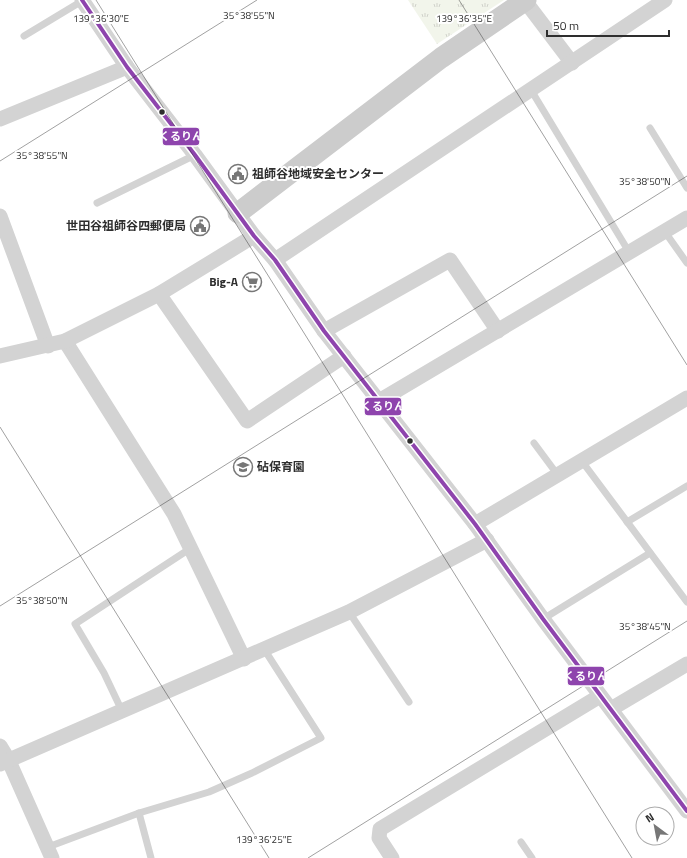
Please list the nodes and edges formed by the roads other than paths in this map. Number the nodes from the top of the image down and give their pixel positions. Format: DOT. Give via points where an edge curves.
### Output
graph roads {
  1 [pos="82,0"];
  2 [pos="525,0"];
  3 [pos="665,0"];
  4 [pos="24,36"];
  5 [pos="572,63"];
  6 [pos="127,67"];
  7 [pos="531,90"];
  8 [pos="0,119"];
  9 [pos="650,128"];
  10 [pos="195,155"];
  11 [pos="687,188"];
  12 [pos="97,203"];
  13 [pos="238,214"];
  14 [pos="0,216"];
  15 [pos="687,218"];
  16 [pos="666,232"];
  17 [pos="254,236"];
  18 [pos="629,252"];
  19 [pos="275,260"];
  20 [pos="687,263"];
  21 [pos="159,294"];
  22 [pos="324,331"];
  23 [pos="498,331"];
  24 [pos="65,341"];
  25 [pos="48,346"];
  26 [pos="0,356"];
  27 [pos="344,356"];
  28 [pos="379,401"];
  29 [pos="685,402"];
  30 [pos="534,443"];
  31 [pos="581,460"];
  32 [pos="557,474"];
  33 [pos="687,486"];
  34 [pos="628,522"];
  35 [pos="475,524"];
  36 [pos="487,540"];
  37 [pos="191,548"];
  38 [pos="650,553"];
  39 [pos="687,602"];
  40 [pos="349,612"];
  41 [pos="543,618"];
  42 [pos="264,649"];
  43 [pos="244,659"];
  44 [pos="687,664"];
  45 [pos="600,696"];
  46 [pos="409,702"];
  47 [pos="611,709"];
  48 [pos="122,711"];
  49 [pos="0,746"];
  50 [pos="4,762"];
  51 [pos="687,811"];
  52 [pos="139,813"];
  53 [pos="521,842"];
  54 [pos="50,853"];
  55 [pos="151,858"];
  56 [pos="392,858"];
  57 [pos="532,858"];
  1 -- 4 [label="lane"];
  1 -- 6 [label="street"];
  2 -- 5 [label="street"];
  2 -- 13 [label="street" via="441,58"];
  3 -- 5 [label="street"];
  5 -- 7 [label="street"];
  6 -- 8 [label="street"];
  6 -- 10 [label="street"];
  7 -- 18 [label="lane"];
  7 -- 19 [label="street"];
  9 -- 11 [label="lane"];
  10 -- 12 [label="lane"];
  10 -- 13 [label="street"];
  13 -- 17 [label="street"];
  14 -- 25 [label="street"];
  15 -- 16 [label="street"];
  16 -- 18 [label="street"];
  16 -- 20 [label="lane"];
  17 -- 19 [label="street"];
  17 -- 21 [label="street"];
  18 -- 23 [label="street"];
  19 -- 22 [label="street"];
  21 -- 24 [label="street"];
  21 -- 27 [label="street" via="247,420"];
  22 -- 23 [label="street" via="450,260"];
  22 -- 27 [label="street"];
  23 -- 28 [label="street"];
  24 -- 25 [label="street"];
  24 -- 37 [label="street" via="174,514"];
  25 -- 26 [label="street"];
  27 -- 28 [label="street"];
  28 -- 35 [label="street"];
  29 -- 31 [label="street"];
  30 -- 32 [label="lane"];
  31 -- 32 [label="street"];
  31 -- 34 [label="lane"];
  32 -- 35 [label="street"];
  33 -- 34 [label="lane"];
  34 -- 38 [label="lane"];
  35 -- 36 [label="street"];
  36 -- 40 [label="street"];
  36 -- 41 [label="street"];
  37 -- 43 [label="street"];
  37 -- 48 [label="lane" via="75,624 104,673"];
  38 -- 39 [label="lane"];
  38 -- 41 [label="lane"];
  40 -- 42 [label="street"];
  40 -- 46 [label="lane"];
  41 -- 45 [label="street"];
  42 -- 43 [label="street"];
  42 -- 52 [label="lane" via="321,738 252,774 209,792"];
  43 -- 48 [label="street"];
  44 -- 47 [label="street"];
  45 -- 47 [label="street"];
  45 -- 56 [label="street" via="380,829 379,838"];
  47 -- 51 [label="street"];
  48 -- 50 [label="street"];
  49 -- 50 [label="street"];
  50 -- 54 [label="street"];
  52 -- 54 [label="lane"];
  52 -- 55 [label="lane"];
  53 -- 57 [label="lane"];
}
